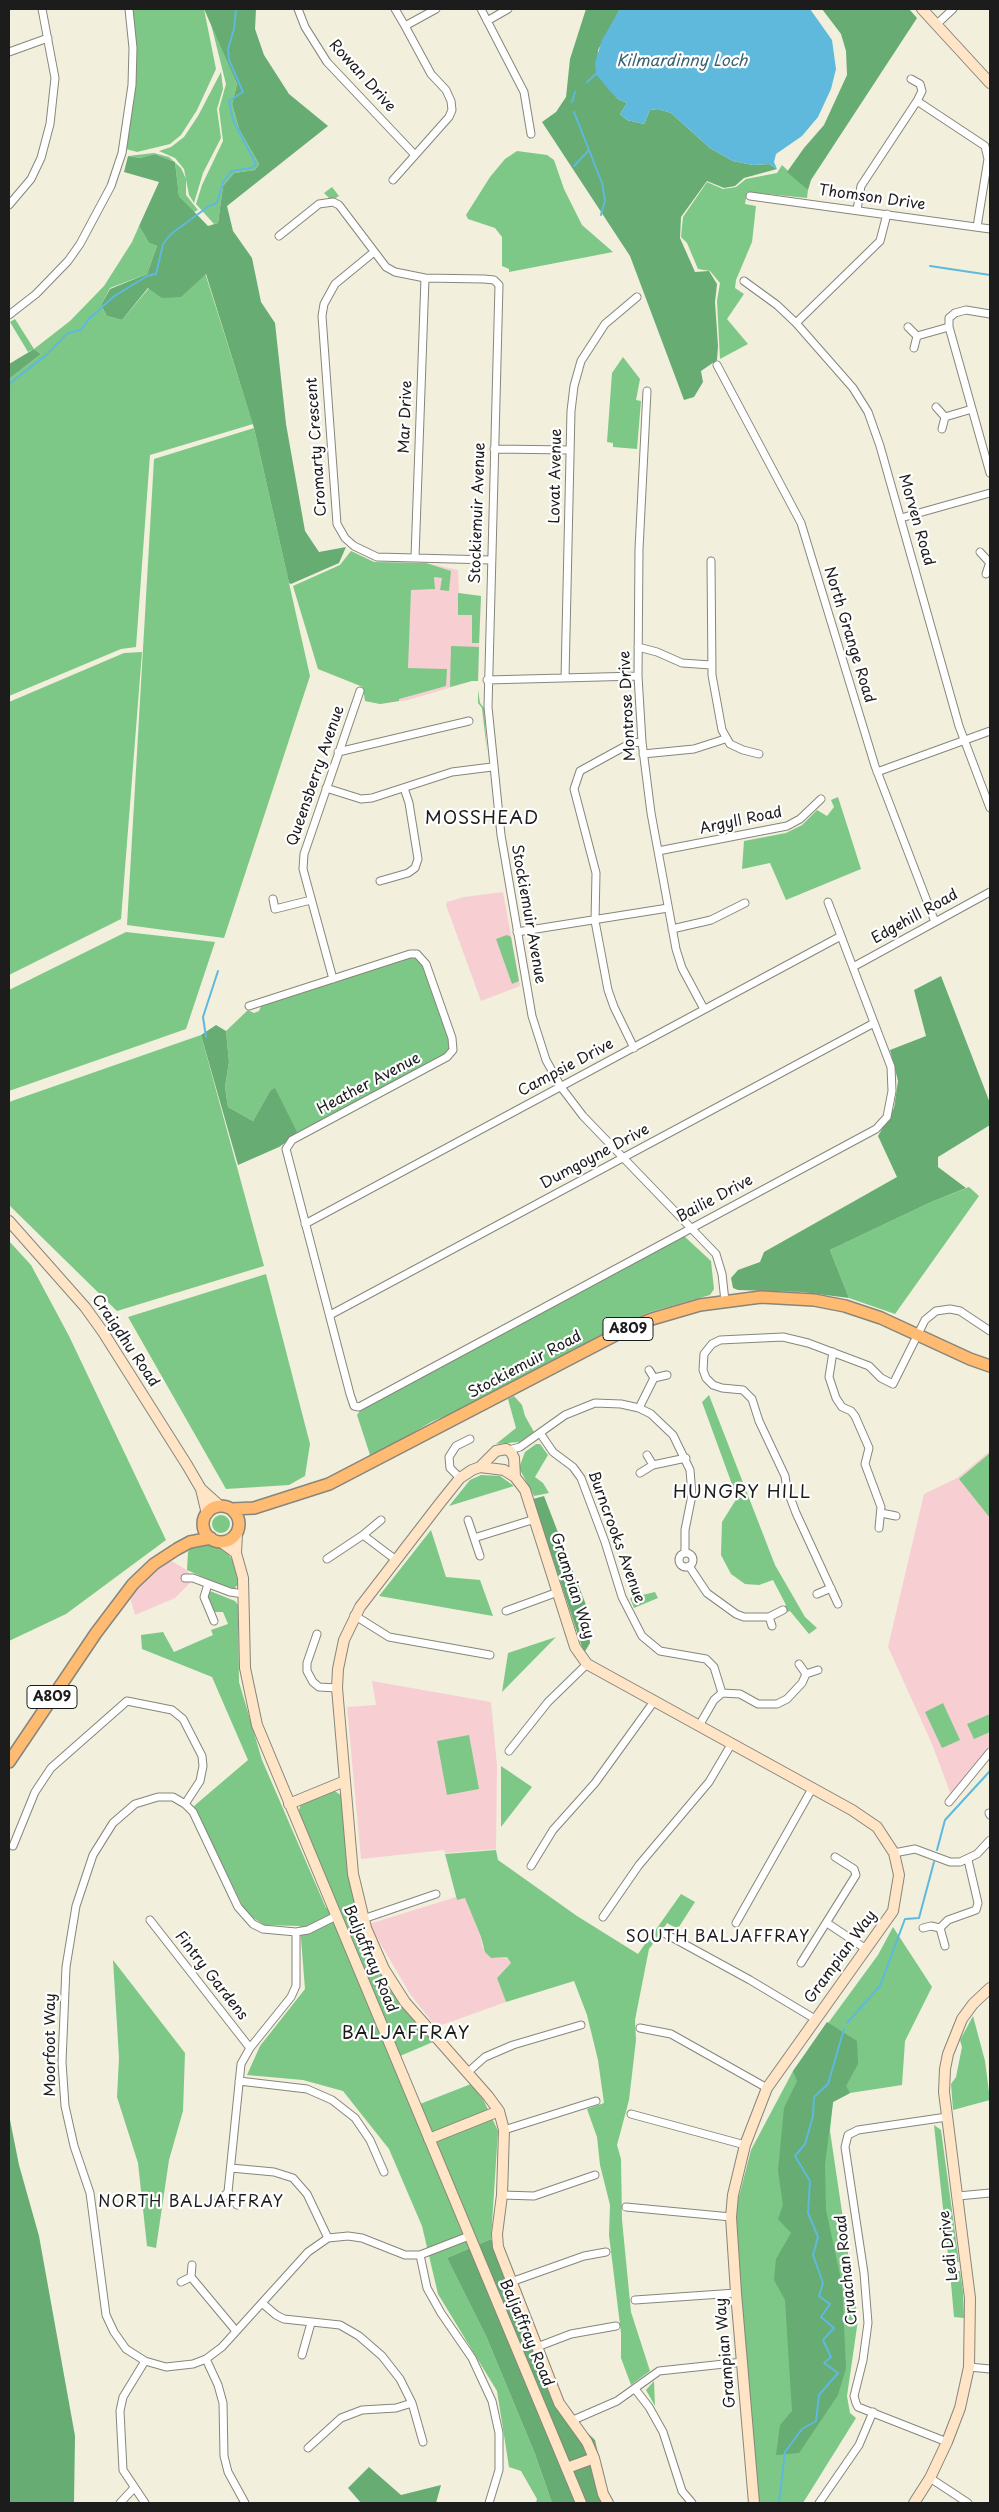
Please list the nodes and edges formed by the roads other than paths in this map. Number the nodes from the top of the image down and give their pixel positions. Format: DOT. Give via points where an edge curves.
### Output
graph roads {
  1 [pos="42,9"];
  2 [pos="129,9"];
  3 [pos="298,9"];
  4 [pos="395,9"];
  5 [pos="436,9"];
  6 [pos="481,9"];
  7 [pos="508,9"];
  8 [pos="922,9"];
  9 [pos="953,9"];
  10 [pos="487,21"];
  11 [pos="937,24"];
  12 [pos="405,26"];
  13 [pos="48,38"];
  14 [pos="9,52"];
  15 [pos="912,79"];
  16 [pos="990,82"];
  17 [pos="916,102"];
  18 [pos="531,134"];
  19 [pos="415,155"];
  20 [pos="393,180"];
  21 [pos="750,196"];
  22 [pos="9,205"];
  23 [pos="858,210"];
  24 [pos="887,214"];
  25 [pos="977,227"];
  26 [pos="990,229"];
  27 [pos="278,236"];
  28 [pos="374,252"];
  29 [pos="426,278"];
  30 [pos="744,281"];
  31 [pos="637,297"];
  32 [pos="990,314"];
  33 [pos="9,315"];
  34 [pos="796,323"];
  35 [pos="908,327"];
  36 [pos="949,327"];
  37 [pos="917,336"];
  38 [pos="914,348"];
  39 [pos="717,365"];
  40 [pos="647,391"];
  41 [pos="936,407"];
  42 [pos="972,408"];
  43 [pos="945,417"];
  44 [pos="942,429"];
  45 [pos="987,447"];
  46 [pos="494,449"];
  47 [pos="570,450"];
  48 [pos="990,473"];
  49 [pos="990,493"];
  50 [pos="901,518"];
  51 [pos="980,552"];
  52 [pos="415,558"];
  53 [pos="490,560"];
  54 [pos="711,561"];
  55 [pos="990,562"];
  56 [pos="986,574"];
  57 [pos="638,647"];
  58 [pos="711,664"];
  59 [pos="638,676"];
  60 [pos="565,678"];
  61 [pos="487,680"];
  62 [pos="360,691"];
  63 [pos="469,720"];
  64 [pos="990,731"];
  65 [pos="725,739"];
  66 [pos="964,740"];
  67 [pos="642,742"];
  68 [pos="338,752"];
  69 [pos="643,754"];
  70 [pos="759,754"];
  71 [pos="492,767"];
  72 [pos="877,772"];
  73 [pos="326,788"];
  74 [pos="404,788"];
  75 [pos="821,799"];
  76 [pos="990,808"];
  77 [pos="658,851"];
  78 [pos="380,881"];
  79 [pos="990,892"];
  80 [pos="273,899"];
  81 [pos="311,900"];
  82 [pos="828,902"];
  83 [pos="745,903"];
  84 [pos="668,908"];
  85 [pos="596,920"];
  86 [pos="935,922"];
  87 [pos="672,929"];
  88 [pos="517,932"];
  89 [pos="841,936"];
  90 [pos="853,967"];
  91 [pos="334,979"];
  92 [pos="249,1006"];
  93 [pos="704,1009"];
  94 [pos="874,1023"];
  95 [pos="634,1048"];
  96 [pos="561,1087"];
  97 [pos="623,1157"];
  98 [pos="9,1221"];
  99 [pos="305,1224"];
  100 [pos="691,1228"];
  101 [pos="725,1301"];
  102 [pos="330,1315"];
  103 [pos="990,1331"];
  104 [pos="917,1334"];
  105 [pos="833,1352"];
  106 [pos="990,1366"];
  107 [pos="648,1370"];
  108 [pos="667,1375"];
  109 [pos="654,1378"];
  110 [pos="354,1406"];
  111 [pos="639,1408"];
  112 [pos="540,1433"];
  113 [pos="470,1439"];
  114 [pos="647,1455"];
  115 [pos="493,1456"];
  116 [pos="512,1457"];
  117 [pos="686,1458"];
  118 [pos="653,1465"];
  119 [pos="480,1467"];
  120 [pos="500,1469"];
  121 [pos="640,1473"];
  122 [pos="515,1476"];
  123 [pos="460,1478"];
  124 [pos="200,1489"];
  125 [pos="226,1508"];
  126 [pos="254,1508"];
  127 [pos="881,1513"];
  128 [pos="207,1514"];
  129 [pos="896,1516"];
  130 [pos="535,1519"];
  131 [pos="381,1520"];
  132 [pos="468,1520"];
  133 [pos="204,1526"];
  134 [pos="879,1528"];
  135 [pos="238,1529"];
  136 [pos="363,1535"];
  137 [pos="474,1538"];
  138 [pos="216,1540"];
  139 [pos="190,1542"];
  140 [pos="236,1553"];
  141 [pos="480,1556"];
  142 [pos="327,1559"];
  143 [pos="396,1560"];
  144 [pos="185,1578"];
  145 [pos="208,1584"];
  146 [pos="832,1588"];
  147 [pos="558,1592"];
  148 [pos="244,1594"];
  149 [pos="817,1594"];
  150 [pos="838,1604"];
  151 [pos="783,1610"];
  152 [pos="506,1611"];
  153 [pos="354,1615"];
  154 [pos="769,1617"];
  155 [pos="214,1621"];
  156 [pos="772,1626"];
  157 [pos="317,1634"];
  158 [pos="490,1655"];
  159 [pos="587,1664"];
  160 [pos="799,1664"];
  161 [pos="818,1670"];
  162 [pos="806,1674"];
  163 [pos="337,1688"];
  164 [pos="722,1693"];
  165 [pos="655,1700"];
  166 [pos="700,1724"];
  167 [pos="732,1743"];
  168 [pos="509,1751"];
  169 [pos="990,1752"];
  170 [pos="9,1762"];
  171 [pos="345,1781"];
  172 [pos="813,1787"];
  173 [pos="949,1802"];
  174 [pos="185,1804"];
  175 [pos="289,1804"];
  176 [pos="990,1840"];
  177 [pos="13,1846"];
  178 [pos="894,1853"];
  179 [pos="836,1857"];
  180 [pos="968,1860"];
  181 [pos="531,1866"];
  182 [pos="436,1894"];
  183 [pos="336,1916"];
  184 [pos="603,1916"];
  185 [pos="363,1919"];
  186 [pos="150,1920"];
  187 [pos="736,1923"];
  188 [pos="827,1923"];
  189 [pos="923,1928"];
  190 [pos="940,1928"];
  191 [pos="296,1932"];
  192 [pos="664,1933"];
  193 [pos="945,1946"];
  194 [pos="866,1949"];
  195 [pos="801,1963"];
  196 [pos="990,1988"];
  197 [pos="815,2019"];
  198 [pos="581,2025"];
  199 [pos="640,2028"];
  200 [pos="250,2048"];
  201 [pos="467,2073"];
  202 [pos="239,2082"];
  203 [pos="767,2088"];
  204 [pos="596,2101"];
  205 [pos="499,2111"];
  206 [pos="631,2114"];
  207 [pos="947,2117"];
  208 [pos="504,2130"];
  209 [pos="429,2139"];
  210 [pos="745,2145"];
  211 [pos="231,2168"];
  212 [pos="384,2172"];
  213 [pos="595,2175"];
  214 [pos="228,2192"];
  215 [pos="990,2193"];
  216 [pos="502,2195"];
  217 [pos="958,2196"];
  218 [pos="217,2204"];
  219 [pos="237,2205"];
  220 [pos="626,2207"];
  221 [pos="731,2217"];
  222 [pos="469,2236"];
  223 [pos="328,2238"];
  224 [pos="606,2252"];
  225 [pos="420,2255"];
  226 [pos="192,2265"];
  227 [pos="191,2277"];
  228 [pos="181,2282"];
  229 [pos="511,2282"];
  230 [pos="736,2293"];
  231 [pos="635,2300"];
  232 [pos="262,2303"];
  233 [pos="311,2323"];
  234 [pos="616,2326"];
  235 [pos="236,2331"];
  236 [pos="537,2347"];
  237 [pos="302,2355"];
  238 [pos="206,2359"];
  239 [pos="145,2361"];
  240 [pos="743,2362"];
  241 [pos="969,2368"];
  242 [pos="990,2369"];
  243 [pos="636,2390"];
  244 [pos="412,2404"];
  245 [pos="873,2412"];
  246 [pos="571,2421"];
  247 [pos="423,2442"];
  248 [pos="947,2442"];
  249 [pos="308,2448"];
  250 [pos="594,2458"];
  251 [pos="567,2468"];
  252 [pos="930,2478"];
  253 [pos="134,2488"];
  254 [pos="120,2503"];
  255 [pos="145,2503"];
  256 [pos="245,2503"];
  257 [pos="489,2503"];
  258 [pos="581,2503"];
  259 [pos="608,2503"];
  260 [pos="692,2503"];
  261 [pos="754,2503"];
  262 [pos="819,2503"];
  263 [pos="914,2503"];
  264 [pos="968,2503"];
  1 -- 13 [label="street"];
  2 -- 33 [label="street" via="132,85 122,153 111,186 68,261 36,294"];
  3 -- 19 [label="street, Rowan Drive" via="327,62"];
  4 -- 12 [label="street"];
  5 -- 12 [label="street"];
  6 -- 10 [label="street"];
  7 -- 10 [label="street"];
  8 -- 11 [label="street"];
  9 -- 11 [label="street"];
  10 -- 18 [label="street" via="524,92"];
  11 -- 16 [label="street"];
  12 -- 19 [label="street" via="431,74 446,90 452,110"];
  13 -- 14 [label="street"];
  13 -- 22 [label="street" via="55,78 50,124 31,179"];
  15 -- 17 [label="street" via="920,84 922,91"];
  17 -- 23 [label="street" via="861,186"];
  17 -- 25 [label="street" via="985,146 988,159"];
  19 -- 20 [label="street"];
  21 -- 23 [label="street, Thomson Drive"];
  23 -- 24 [label="street, Thomson Drive"];
  24 -- 25 [label="street, Thomson Drive"];
  24 -- 34 [label="street" via="880,241"];
  25 -- 26 [label="street, Thomson Drive"];
  27 -- 28 [label="street" via="319,204 333,202 339,205"];
  28 -- 29 [label="street" via="386,267 395,272"];
  28 -- 52 [label="street, Cromarty Crescent" via="335,284 324,304 322,316 335,512 345,538 365,553 377,557"];
  29 -- 46 [label="street, Stockiemuir Avenue" via="484,279 494,280 499,285"];
  29 -- 52 [label="street, Mar Drive"];
  30 -- 34 [label="street, Morven Road"];
  31 -- 47 [label="street, Lovat Avenue" via="604,324 582,361 574,386"];
  32 -- 36 [label="street" via="966,310 955,313 949,318"];
  34 -- 50 [label="street, Morven Road" via="831,360 868,412"];
  35 -- 37 [label="street"];
  36 -- 37 [label="street"];
  36 -- 42 [label="street"];
  37 -- 38 [label="street"];
  39 -- 72 [label="street, North Grange Road" via="801,523"];
  40 -- 57 [label="street, Montrose Drive"];
  41 -- 43 [label="street"];
  42 -- 43 [label="street"];
  42 -- 45 [label="street"];
  43 -- 44 [label="street"];
  45 -- 48 [label="street"];
  46 -- 47 [label="street"];
  46 -- 53 [label="street, Stockiemuir Avenue"];
  47 -- 60 [label="street, Lovat Avenue"];
  49 -- 50 [label="street"];
  50 -- 66 [label="street, Morven Road"];
  51 -- 55 [label="street"];
  52 -- 53 [label="street, Cromarty Crescent"];
  53 -- 61 [label="street, Stockiemuir Avenue"];
  54 -- 58 [label="street"];
  55 -- 56 [label="street"];
  57 -- 58 [label="street" via="682,663"];
  57 -- 59 [label="street, Montrose Drive"];
  58 -- 65 [label="street"];
  59 -- 60 [label="street"];
  59 -- 67 [label="street, Montrose Drive"];
  60 -- 61 [label="street"];
  61 -- 71 [label="street, Stockiemuir Avenue"];
  62 -- 68 [label="street, Queensberry Avenue"];
  63 -- 68 [label="street"];
  64 -- 66 [label="street"];
  65 -- 69 [label="street" via="694,749"];
  65 -- 70 [label="street" via="736,747"];
  66 -- 72 [label="street"];
  66 -- 76 [label="street, Morven Road"];
  67 -- 69 [label="street, Montrose Drive"];
  67 -- 85 [label="street" via="631,743 580,771 575,782 574,789 596,873"];
  68 -- 73 [label="street, Queensberry Avenue"];
  69 -- 77 [label="street, Montrose Drive"];
  71 -- 74 [label="street" via="452,772"];
  71 -- 88 [label="street, Stockiemuir Avenue"];
  72 -- 86 [label="street, North Grange Road"];
  73 -- 74 [label="street" via="361,799"];
  73 -- 81 [label="street, Queensberry Avenue" via="304,854 303,869"];
  74 -- 78 [label="street" via="410,803 418,859 408,872"];
  75 -- 77 [label="street, Argyll Road" via="800,819 787,826"];
  77 -- 84 [label="street, Montrose Drive"];
  79 -- 86 [label="street, Edgehill Road"];
  80 -- 81 [label="street" via="275,909"];
  81 -- 91 [label="street, Queensberry Avenue"];
  82 -- 89 [label="street, Bailie Drive"];
  83 -- 87 [label="street" via="711,920"];
  84 -- 85 [label="street"];
  84 -- 87 [label="street, Montrose Drive"];
  85 -- 88 [label="street"];
  85 -- 95 [label="street" via="608,990"];
  86 -- 90 [label="street, Edgehill Road"];
  87 -- 93 [label="street, Montrose Drive" via="682,968"];
  88 -- 96 [label="street, Stockiemuir Avenue" via="536,1033"];
  89 -- 90 [label="street, Bailie Drive"];
  89 -- 93 [label="street, Campsie Drive"];
  90 -- 94 [label="street, Bailie Drive"];
  91 -- 92 [label="street, Heather Avenue"];
  91 -- 99 [label="street, Heather Avenue" via="417,954 426,964 454,1046 447,1057 288,1144 287,1154"];
  93 -- 95 [label="street, Campsie Drive"];
  94 -- 97 [label="street, Dumgoyne Drive"];
  94 -- 100 [label="street, Bailie Drive" via="891,1067 892,1091 887,1117 876,1129"];
  95 -- 96 [label="street, Campsie Drive"];
  96 -- 97 [label="street, Stockiemuir Avenue" via="583,1116"];
  96 -- 99 [label="street, Campsie Drive"];
  97 -- 100 [label="street, Stockiemuir Avenue"];
  97 -- 102 [label="street, Dumgoyne Drive"];
  98 -- 124 [label="street, Craigdhu Road" via="85,1307"];
  99 -- 102 [label="street, Heather Avenue"];
  100 -- 101 [label="street, Stockiemuir Avenue" via="718,1258"];
  100 -- 110 [label="street, Bailie Drive"];
  101 -- 104 [label="main road, Stockiemuir Road / A809" via="761,1297 814,1300 845,1306"];
  101 -- 126 [label="main road, Stockiemuir Road / A809" via="675,1311 625,1330 329,1484"];
  102 -- 110 [label="street, Heather Avenue"];
  103 -- 104 [label="street" via="960,1311 943,1309 928,1316"];
  104 -- 105 [label="street" via="893,1384 869,1366"];
  104 -- 106 [label="main road, Stockiemuir Road / A809"];
  105 -- 127 [label="street" via="829,1377 836,1398 842,1407 851,1411 869,1448 865,1464"];
  105 -- 146 [label="street" via="783,1337 755,1337 720,1340 712,1344 702,1361 706,1378 713,1384 743,1390 752,1399 796,1513"];
  107 -- 109 [label="street"];
  108 -- 109 [label="street"];
  109 -- 111 [label="street"];
  111 -- 112 [label="street" via="595,1403 565,1415"];
  111 -- 117 [label="street" via="662,1423"];
  112 -- 116 [label="street"];
  112 -- 164 [label="street, Burncrooks Avenue" via="553,1452 573,1466 581,1478 622,1597 642,1636 660,1651 706,1659 714,1667"];
  113 -- 123 [label="street" via="456,1446 449,1456 450,1468"];
  114 -- 118 [label="street"];
  115 -- 116 [label="street" via="499,1449"];
  115 -- 119 [label="street"];
  115 -- 120 [label="street" via="494,1464"];
  116 -- 120 [label="street" via="511,1467"];
  116 -- 122 [label="street, Grampian Way"];
  117 -- 118 [label="street"];
  117 -- 154 [label="street" via="692,1495 685,1530 685,1553 680,1555 679,1562 682,1566 689,1566 707,1593 726,1609 744,1617"];
  118 -- 121 [label="street"];
  119 -- 120 [label="street"];
  119 -- 123 [label="street"];
  120 -- 122 [label="street"];
  122 -- 130 [label="street, Grampian Way" via="525,1490"];
  123 -- 143 [label="street"];
  124 -- 125 [label="street, Craigdhu Road"];
  124 -- 128 [label="street, Craigdhu Road"];
  125 -- 126 [label="main road, Stockiemuir Road / A809"];
  125 -- 128 [label="main road"];
  125 -- 135 [label="main road" via="238,1518"];
  126 -- 135 [label="main road, Stockiemuir Road / A809"];
  127 -- 129 [label="street"];
  127 -- 134 [label="street"];
  128 -- 133 [label="main road"];
  130 -- 137 [label="street"];
  130 -- 147 [label="street, Grampian Way"];
  131 -- 136 [label="street"];
  132 -- 137 [label="street"];
  133 -- 138 [label="main road"];
  133 -- 139 [label="main road, A809"];
  135 -- 138 [label="main road" via="230,1540"];
  135 -- 140 [label="street, Baljaffray Road"];
  136 -- 142 [label="street"];
  136 -- 143 [label="street"];
  137 -- 141 [label="street"];
  138 -- 139 [label="main road, A809"];
  138 -- 140 [label="street"];
  139 -- 170 [label="main road, A809" via="154,1564 133,1584"];
  140 -- 148 [label="street, Baljaffray Road" via="242,1569"];
  143 -- 153 [label="street"];
  144 -- 145 [label="street"];
  145 -- 148 [label="street"];
  145 -- 155 [label="street" via="204,1598"];
  146 -- 149 [label="street"];
  146 -- 150 [label="street"];
  147 -- 152 [label="street"];
  147 -- 159 [label="street, Grampian Way" via="575,1647"];
  148 -- 175 [label="street, Baljaffray Road" via="245,1668 251,1706"];
  151 -- 154 [label="street"];
  153 -- 158 [label="street" via="389,1637"];
  153 -- 163 [label="street" via="339,1659"];
  154 -- 156 [label="street"];
  157 -- 163 [label="street" via="307,1672 319,1687"];
  159 -- 165 [label="street, Grampian Way"];
  159 -- 168 [label="street" via="548,1702"];
  160 -- 162 [label="street"];
  161 -- 162 [label="street"];
  162 -- 164 [label="street" via="796,1692 772,1706 758,1704 740,1694"];
  163 -- 171 [label="street"];
  164 -- 166 [label="street"];
  165 -- 166 [label="street, Grampian Way"];
  165 -- 181 [label="street" via="595,1782 553,1830"];
  166 -- 167 [label="street, Grampian Way"];
  167 -- 172 [label="street, Grampian Way"];
  167 -- 184 [label="street" via="709,1782 638,1865"];
  169 -- 173 [label="street"];
  171 -- 175 [label="street"];
  171 -- 185 [label="street" via="354,1874"];
  172 -- 178 [label="street, Grampian Way" via="877,1827"];
  172 -- 187 [label="street"];
  174 -- 177 [label="street" via="200,1781 203,1766 202,1756 183,1719 172,1710 127,1701 51,1768 35,1792"];
  174 -- 191 [label="street" via="193,1812 244,1917 263,1929"];
  174 -- 239 [label="street, Moorfoot Way" via="173,1797 158,1797 135,1804 113,1823 92,1855 76,1906 66,1967 62,2062 65,2106 90,2193 106,2314 126,2349"];
  175 -- 183 [label="street, Baljaffray Road"];
  176 -- 180 [label="street"];
  178 -- 180 [label="street" via="915,1849 950,1862"];
  178 -- 194 [label="street, Grampian Way" via="899,1875 893,1911"];
  179 -- 188 [label="street" via="854,1869 856,1875"];
  180 -- 190 [label="street" via="978,1907 972,1913 948,1920"];
  182 -- 185 [label="street"];
  183 -- 191 [label="street" via="308,1930"];
  183 -- 209 [label="street, Baljaffray Road"];
  185 -- 201 [label="street" via="375,1952 405,2002"];
  186 -- 200 [label="street, Fintry Gardens"];
  188 -- 194 [label="street"];
  188 -- 195 [label="street"];
  189 -- 190 [label="street"];
  190 -- 193 [label="street"];
  191 -- 200 [label="street" via="296,1986 291,1997"];
  192 -- 197 [label="street"];
  194 -- 197 [label="street, Grampian Way"];
  196 -- 207 [label="street, Ledi Drive" via="962,2019 948,2054 944,2092"];
  197 -- 203 [label="street, Grampian Way"];
  198 -- 201 [label="street" via="499,2051 485,2057"];
  199 -- 203 [label="street" via="671,2034"];
  200 -- 202 [label="street" via="241,2064"];
  201 -- 205 [label="street"];
  202 -- 211 [label="street"];
  202 -- 212 [label="street" via="307,2089 332,2100 355,2118 370,2140"];
  203 -- 210 [label="street, Grampian Way"];
  204 -- 208 [label="street"];
  205 -- 208 [label="street"];
  205 -- 209 [label="street"];
  206 -- 210 [label="street"];
  207 -- 217 [label="street, Ledi Drive"];
  207 -- 245 [label="street, Cruachan Road" via="858,2130 846,2140 868,2323 854,2396 858,2407"];
  208 -- 216 [label="street"];
  209 -- 222 [label="street, Baljaffray Road"];
  210 -- 221 [label="street, Grampian Way" via="732,2195"];
  211 -- 214 [label="street"];
  211 -- 223 [label="street" via="274,2172 293,2178 307,2194"];
  213 -- 216 [label="street" via="534,2196"];
  214 -- 218 [label="street"];
  214 -- 219 [label="street"];
  215 -- 217 [label="street"];
  216 -- 229 [label="street" via="498,2240"];
  217 -- 241 [label="street, Ledi Drive" via="970,2298"];
  220 -- 221 [label="street"];
  221 -- 230 [label="street, Grampian Way"];
  222 -- 225 [label="street"];
  222 -- 251 [label="street, Baljaffray Road"];
  223 -- 225 [label="street" via="362,2238 405,2255"];
  223 -- 232 [label="street, Moorfoot Way" via="308,2252"];
  224 -- 229 [label="street" via="548,2267"];
  225 -- 257 [label="street" via="427,2288 472,2358 492,2401 499,2433 499,2470"];
  226 -- 227 [label="street"];
  227 -- 228 [label="street"];
  227 -- 235 [label="street"];
  229 -- 236 [label="street"];
  230 -- 231 [label="street"];
  230 -- 240 [label="street, Grampian Way"];
  232 -- 233 [label="street" via="284,2319"];
  232 -- 235 [label="street, Moorfoot Way"];
  233 -- 237 [label="street"];
  233 -- 244 [label="street" via="340,2325 359,2336 388,2363"];
  234 -- 236 [label="street" via="571,2334"];
  235 -- 238 [label="street, Moorfoot Way"];
  236 -- 246 [label="street" via="559,2403"];
  238 -- 239 [label="street, Moorfoot Way" via="166,2367"];
  238 -- 256 [label="street" via="223,2403 224,2456 228,2472"];
  239 -- 253 [label="street" via="123,2397 120,2411 123,2470"];
  240 -- 243 [label="street" via="663,2370 646,2379"];
  240 -- 261 [label="street, Grampian Way"];
  241 -- 242 [label="street"];
  241 -- 248 [label="street, Ledi Drive" via="960,2408"];
  243 -- 246 [label="street"];
  243 -- 260 [label="street" via="663,2432 682,2491"];
  244 -- 247 [label="street"];
  244 -- 249 [label="street" via="362,2410 342,2418"];
  245 -- 248 [label="street, Cruachan Road"];
  245 -- 262 [label="street" via="860,2445"];
  246 -- 250 [label="street" via="587,2442"];
  248 -- 252 [label="street, Ledi Drive"];
  250 -- 251 [label="street"];
  250 -- 259 [label="street"];
  251 -- 258 [label="street, Baljaffray Road"];
  252 -- 263 [label="street, Ledi Drive"];
  252 -- 264 [label="street"];
  253 -- 254 [label="street"];
  253 -- 255 [label="street"];
}
